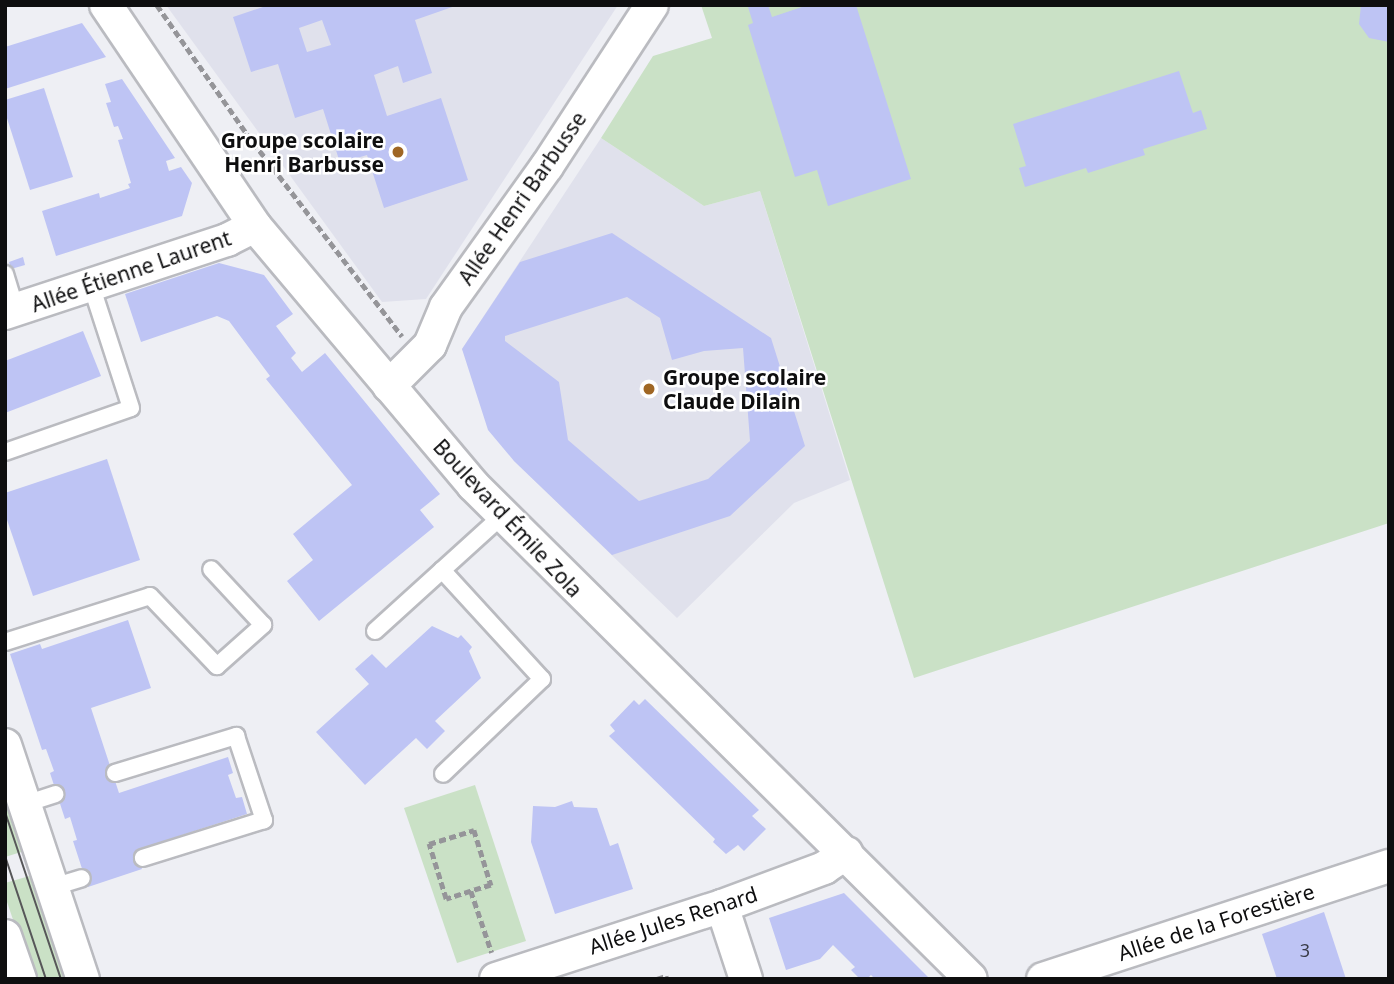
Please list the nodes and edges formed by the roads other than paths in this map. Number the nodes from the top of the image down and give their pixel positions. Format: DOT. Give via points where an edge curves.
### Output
graph roads {
  1 [pos="106,5"];
  2 [pos="652,5"];
  3 [pos="256,226"];
  4 [pos="5,274"];
  5 [pos="91,285"];
  6 [pos="11,311"];
  7 [pos="389,386"];
  8 [pos="5,452"];
  9 [pos="503,516"];
  10 [pos="211,569"];
  11 [pos="442,570"];
  12 [pos="375,631"];
  13 [pos="5,642"];
  14 [pos="5,745"];
  15 [pos="115,773"];
  16 [pos="443,774"];
  17 [pos="55,794"];
  18 [pos="25,804"];
  19 [pos="846,853"];
  20 [pos="143,858"];
  21 [pos="1389,866"];
  22 [pos="82,878"];
  23 [pos="53,887"];
  24 [pos="722,906"];
  25 [pos="5,936"];
  26 [pos="498,978"];
  27 [pos="20,979"];
  28 [pos="83,979"];
  29 [pos="746,979"];
  30 [pos="971,979"];
  31 [pos="1043,979"];
  1 -- 3 [label="street, Boulevard Émile Zola"];
  2 -- 7 [label="street, Allée Henri Barbusse" via="547,166 446,307 430,345"];
  3 -- 5 [label="street, Allée Étienne Laurent"];
  3 -- 7 [label="street, Boulevard Émile Zola"];
  4 -- 6 [label="lane"];
  5 -- 6 [label="street, Allée Étienne Laurent"];
  5 -- 8 [label="lane" via="131,408"];
  7 -- 9 [label="street, Boulevard Émile Zola"];
  9 -- 11 [label="lane"];
  9 -- 19 [label="street, Boulevard Émile Zola"];
  10 -- 13 [label="lane" via="263,625 217,666 150,596"];
  11 -- 12 [label="lane"];
  11 -- 16 [label="lane" via="542,679"];
  14 -- 18 [label="street"];
  15 -- 20 [label="lane" via="236,736 264,820"];
  17 -- 18 [label="lane"];
  18 -- 23 [label="street"];
  19 -- 24 [label="street, Allée Jules Renard" via="824,868"];
  19 -- 30 [label="street, Boulevard Émile Zola"];
  21 -- 31 [label="street, Allée de la Forestière"];
  22 -- 23 [label="lane"];
  23 -- 28 [label="street"];
  24 -- 26 [label="street, Allée Jules Renard"];
  24 -- 29 [label="street"];
  25 -- 27 [label="street"];
}
